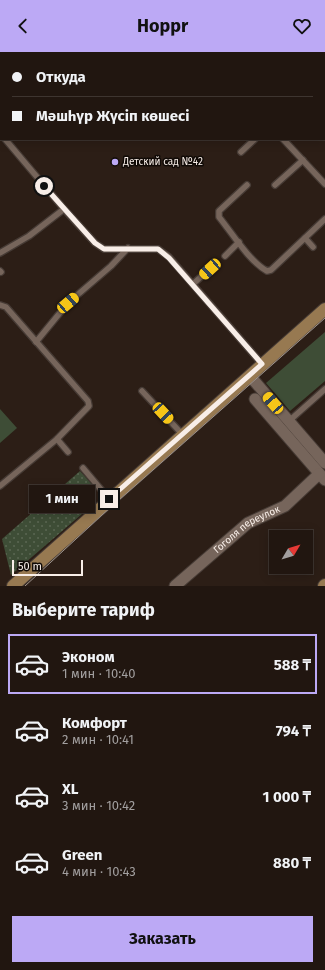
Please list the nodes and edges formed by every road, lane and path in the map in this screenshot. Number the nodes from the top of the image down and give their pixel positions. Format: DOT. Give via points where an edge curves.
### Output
graph roads {
  1 [pos="6,140"];
  2 [pos="254,140"];
  3 [pos="284,140"];
  4 [pos="241,152"];
  5 [pos="303,160"];
  6 [pos="325,184"];
  7 [pos="247,185"];
  8 [pos="275,185"];
  9 [pos="64,209"];
  10 [pos="325,219"];
  11 [pos="305,238"];
  12 [pos="239,242"];
  13 [pos="313,247"];
  14 [pos="128,248"];
  15 [pos="0,253"];
  16 [pos="225,256"];
  17 [pos="214,265"];
  18 [pos="194,284"];
  19 [pos="0,305"];
  20 [pos="325,309"];
  21 [pos="36,342"];
  22 [pos="262,364"];
  23 [pos="250,376"];
  24 [pos="325,389"];
  25 [pos="142,391"];
  26 [pos="255,399"];
  27 [pos="289,421"];
  28 [pos="183,435"];
  29 [pos="57,439"];
  30 [pos="68,452"];
  31 [pos="325,463"];
  32 [pos="83,468"];
  33 [pos="322,477"];
  34 [pos="0,486"];
  35 [pos="109,499"];
  36 [pos="13,586"];
  37 [pos="175,586"];
  1 -- 9 [label="lane"];
  2 -- 4 [label="lane"];
  3 -- 5 [label="lane"];
  5 -- 6 [label="lane"];
  5 -- 8 [label="lane"];
  7 -- 12 [label="lane" via="218,213"];
  9 -- 14 [label="lane" via="95,243 104,249"];
  9 -- 15 [label="lane" via="29,236"];
  10 -- 11 [label="lane"];
  11 -- 12 [label="lane" via="267,271"];
  11 -- 13 [label="lane"];
  12 -- 16 [label="lane"];
  14 -- 18 [label="lane" via="158,249"];
  14 -- 21 [label="lane" via="68,303"];
  17 -- 18 [label="lane"];
  18 -- 22 [label="lane"];
  19 -- 21 [label="lane" via="6,307"];
  20 -- 22 [label="street"];
  21 -- 29 [label="lane" via="88,401 86,411"];
  22 -- 23 [label="street"];
  23 -- 27 [label="street"];
  23 -- 28 [label="street"];
  24 -- 27 [label="lane"];
  25 -- 28 [label="lane"];
  26 -- 33 [label="street"];
  27 -- 31 [label="street"];
  28 -- 35 [label="street"];
  29 -- 30 [label="lane"];
  29 -- 34 [label="lane"];
  32 -- 35 [label="lane"];
  33 -- 37 [label="street, Гоголя переулок" via="285,506 248,523"];
  35 -- 36 [label="street"];
}
